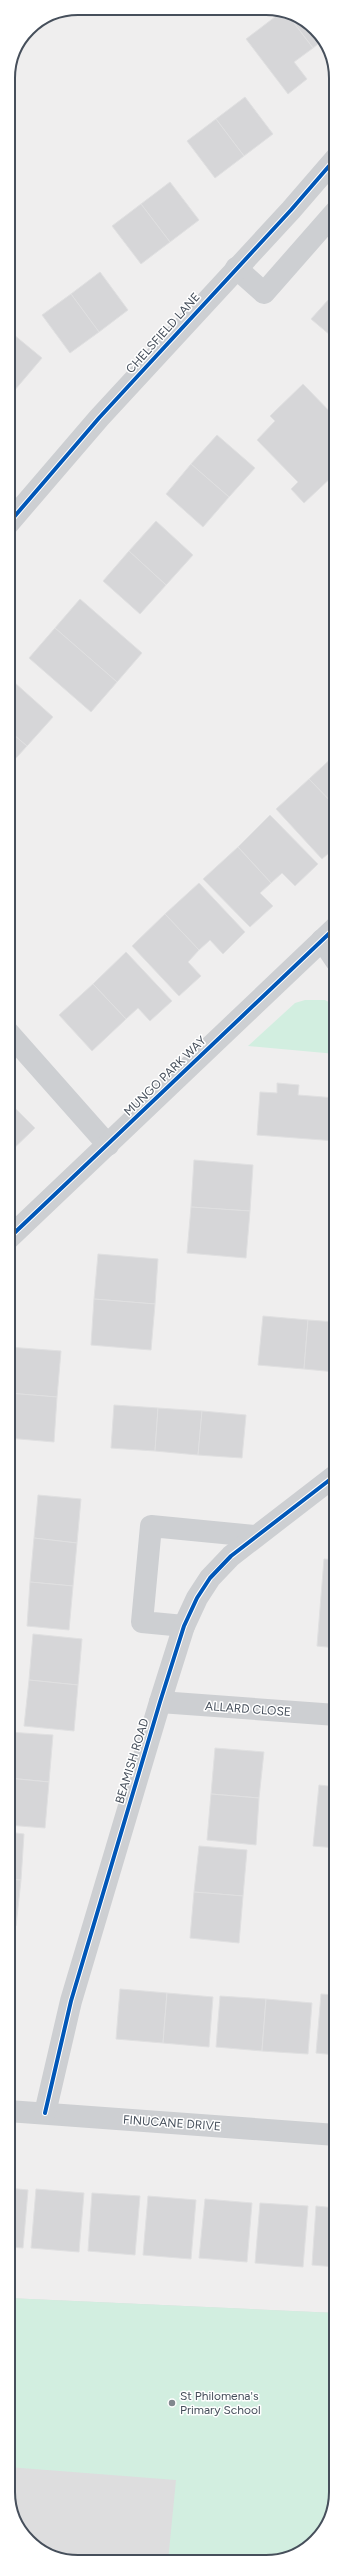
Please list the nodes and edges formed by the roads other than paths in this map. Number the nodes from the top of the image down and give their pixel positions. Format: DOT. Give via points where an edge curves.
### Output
graph roads {
  1 [pos="329,166"];
  2 [pos="329,219"];
  3 [pos="236,268"];
  4 [pos="15,516"];
  5 [pos="329,933"];
  6 [pos="15,1040"];
  7 [pos="108,1145"];
  8 [pos="15,1232"];
  9 [pos="329,1480"];
  10 [pos="254,1536"];
  11 [pos="184,1626"];
  12 [pos="160,1702"];
  13 [pos="329,1714"];
  14 [pos="15,2111"];
  15 [pos="45,2113"];
  16 [pos="329,2134"];
  1 -- 3 [label="street, CHELSFIELD LANE"];
  2 -- 3 [label="street" via="264,293"];
  3 -- 4 [label="street, CHELSFIELD LANE" via="99,418"];
  5 -- 7 [label="street, MUNGO PARK WAY"];
  6 -- 7 [label="street"];
  7 -- 8 [label="street, MUNGO PARK WAY"];
  9 -- 10 [label="street, BEAMISH ROAD"];
  10 -- 11 [label="street, BEAMISH ROAD" via="210,1578"];
  10 -- 11 [label="street" via="151,1526 142,1622"];
  11 -- 12 [label="street, BEAMISH ROAD"];
  12 -- 13 [label="street, ALLARD CLOSE"];
  12 -- 15 [label="street, BEAMISH ROAD" via="71,2001"];
  14 -- 15 [label="street, FINUCANE DRIVE"];
  15 -- 16 [label="street, FINUCANE DRIVE"];
}
